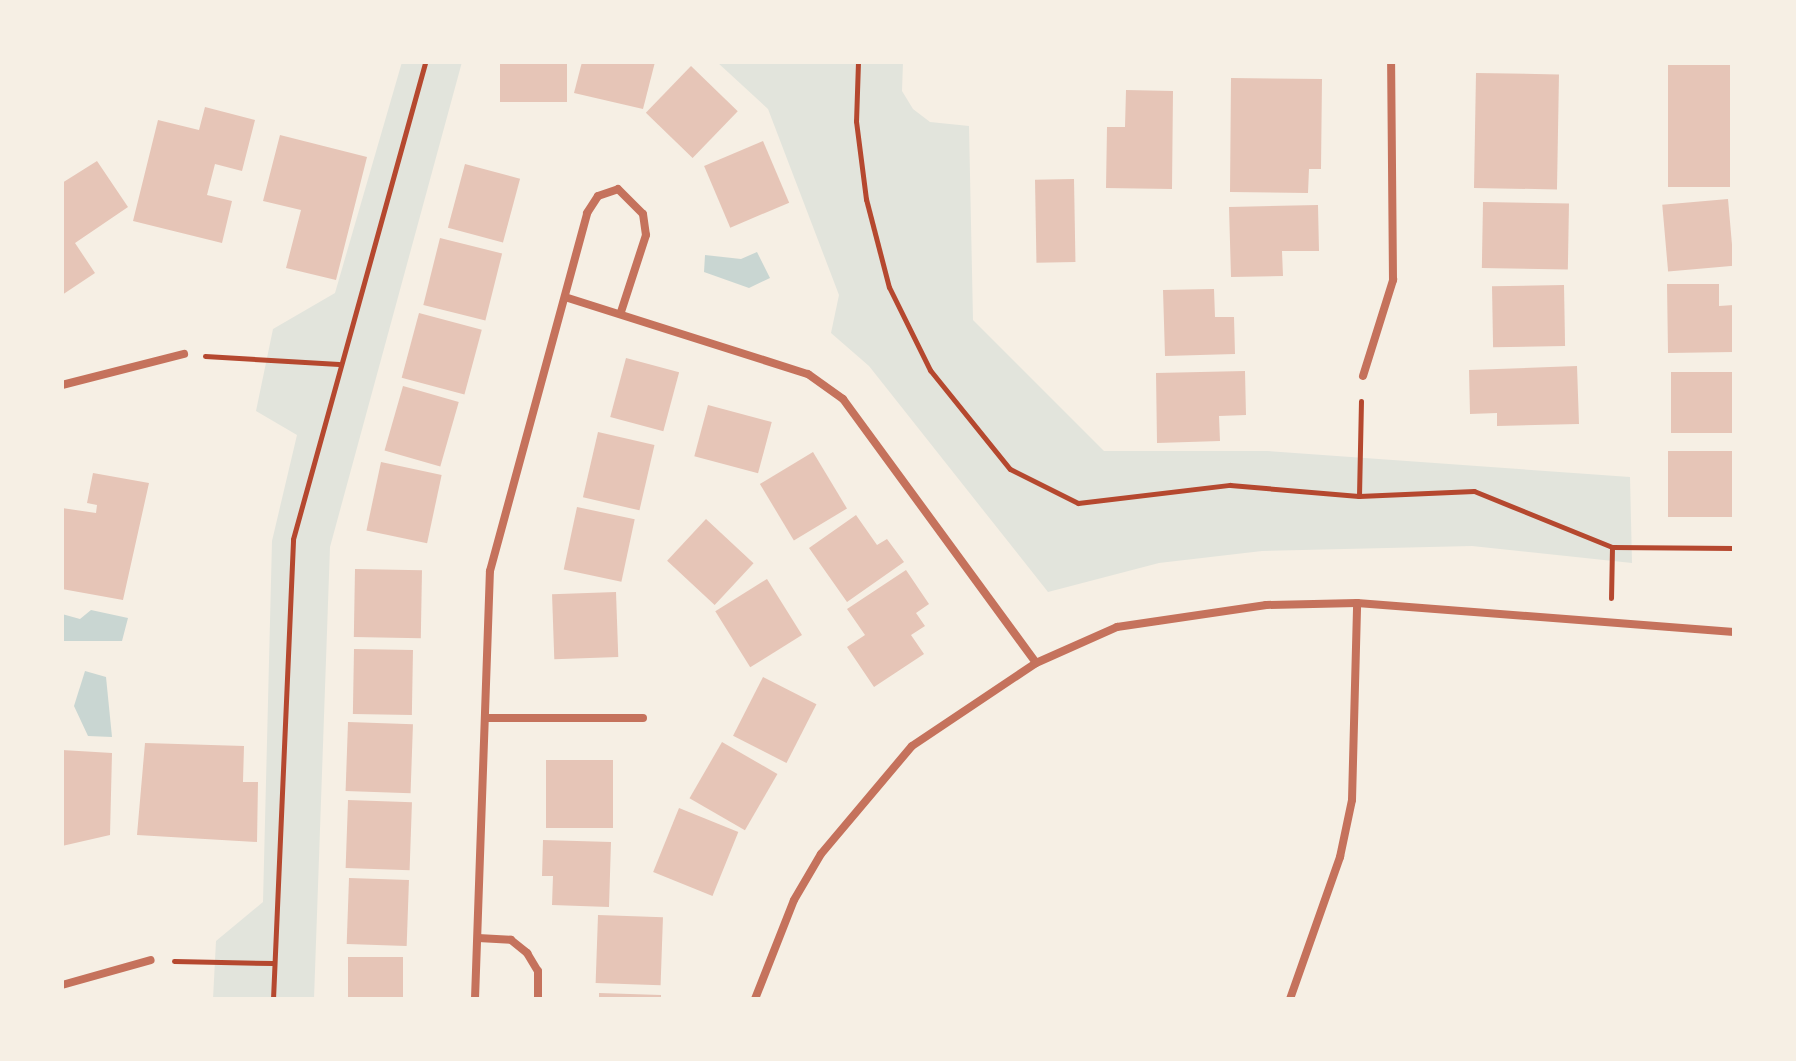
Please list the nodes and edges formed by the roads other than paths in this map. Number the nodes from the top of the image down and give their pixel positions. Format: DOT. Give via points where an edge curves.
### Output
graph roads {
  1 [pos="1391,62"];
  2 [pos="568,298"];
  3 [pos="621,312"];
  4 [pos="184,354"];
  5 [pos="1363,376"];
  6 [pos="62,385"];
  7 [pos="1357,603"];
  8 [pos="1734,632"];
  9 [pos="1036,663"];
  10 [pos="488,718"];
  11 [pos="643,718"];
  12 [pos="478,938"];
  13 [pos="151,960"];
  14 [pos="62,985"];
  15 [pos="475,999"];
  16 [pos="538,999"];
  17 [pos="755,999"];
  18 [pos="1290,999"];
  1 -- 5 [label="street" via="1393,280"];
  2 -- 3 [label="street"];
  2 -- 3 [label="street" via="587,213 598,196 618,189 634,199 646,235"];
  2 -- 10 [label="street" via="490,571"];
  3 -- 9 [label="street" via="808,374 843,399"];
  4 -- 6 [label="street"];
  7 -- 8 [label="street"];
  7 -- 9 [label="street" via="1266,605 1117,627"];
  7 -- 18 [label="street" via="1352,800 1340,857"];
  9 -- 17 [label="street" via="912,746 863,798 794,900"];
  10 -- 11 [label="street"];
  10 -- 12 [label="street"];
  12 -- 15 [label="street"];
  12 -- 16 [label="street" via="511,940 527,953 538,971"];
  13 -- 14 [label="street"];
}
